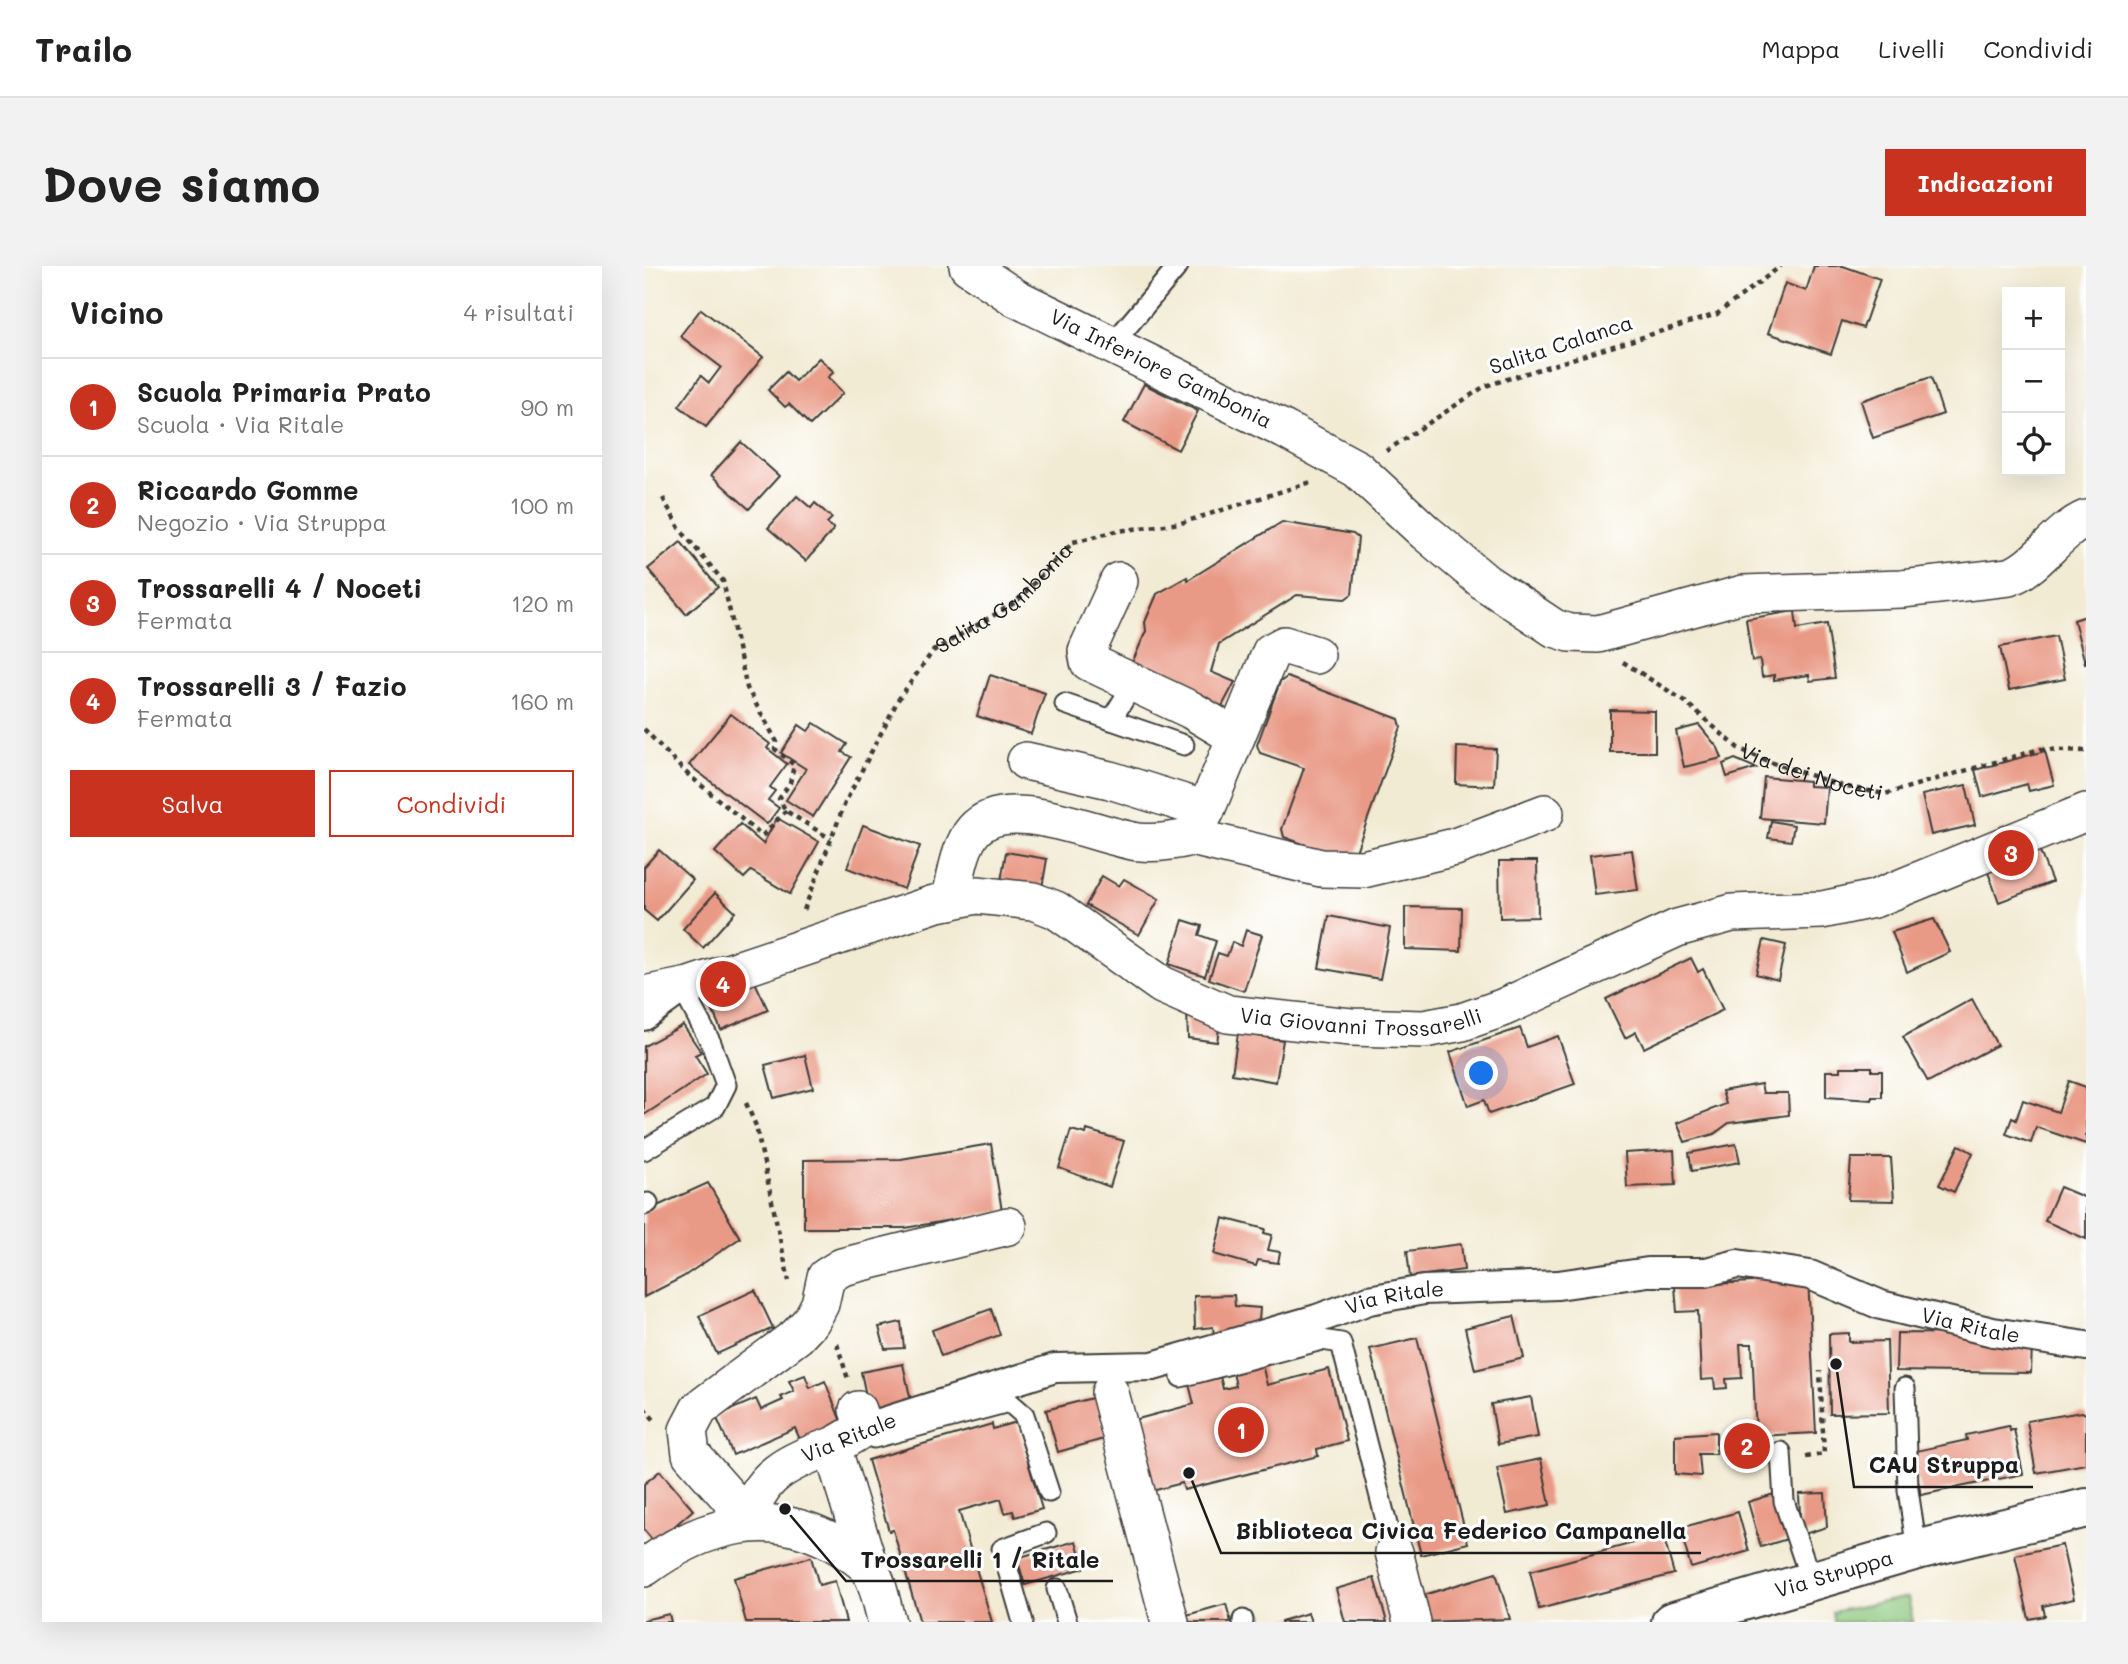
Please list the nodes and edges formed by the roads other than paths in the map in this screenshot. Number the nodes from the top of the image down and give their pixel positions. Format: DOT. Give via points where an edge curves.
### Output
graph roads {
  1 [pos="968,266"];
  2 [pos="1178,266"];
  3 [pos="1111,346"];
  4 [pos="2086,519"];
  5 [pos="1119,581"];
  6 [pos="1316,655"];
  7 [pos="1135,683"];
  8 [pos="1065,704"];
  9 [pos="1111,720"];
  10 [pos="1236,737"];
  11 [pos="1184,745"];
  12 [pos="1026,761"];
  13 [pos="2086,812"];
  14 [pos="1545,813"];
  15 [pos="1199,823"];
  16 [pos="950,901"];
  17 [pos="682,988"];
  18 [pos="644,995"];
  19 [pos="644,1016"];
  20 [pos="644,1150"];
  21 [pos="1008,1226"];
  22 [pos="2086,1346"];
  23 [pos="1181,1377"];
  24 [pos="1905,1388"];
  25 [pos="1111,1393"];
  26 [pos="861,1419"];
  27 [pos="832,1447"];
  28 [pos="1781,1457"];
  29 [pos="1049,1492"];
  30 [pos="2086,1508"];
  31 [pos="750,1521"];
  32 [pos="1046,1533"];
  33 [pos="1917,1550"];
  34 [pos="1394,1552"];
  35 [pos="644,1568"];
  36 [pos="870,1570"];
  37 [pos="1811,1581"];
  38 [pos="1056,1589"];
  39 [pos="887,1622"];
  40 [pos="1023,1622"];
  41 [pos="1068,1622"];
  42 [pos="1170,1622"];
  43 [pos="1412,1622"];
  44 [pos="1671,1622"];
  1 -- 3 [label="street, Via Inferiore Gambonia" via="992,285"];
  2 -- 3 [label="lane"];
  3 -- 4 [label="street, Via Inferiore Gambonia" via="1357,469 1486,583 1554,628 1570,645 1743,594 1959,589 2016,575 2059,536"];
  5 -- 7 [label="street" via="1087,651 1089,662"];
  6 -- 10 [label="street" via="1284,645 1271,652"];
  7 -- 9 [label="lane"];
  7 -- 10 [label="street"];
  8 -- 9 [label="lane"];
  9 -- 11 [label="lane"];
  10 -- 15 [label="street"];
  12 -- 15 [label="street" via="1111,780"];
  13 -- 16 [label="street, Via Giovanni Trossarelli" via="1874,898 1822,910 1732,913 1677,928 1502,1008 1462,1023 1424,1029 1351,1027 1228,1014 1162,985 1056,910 1010,897 978,895"];
  14 -- 15 [label="street" via="1455,847 1363,869 1321,868"];
  15 -- 16 [label="street" via="1159,842 1137,842 1048,818 1021,815 983,822 967,841"];
  16 -- 17 [label="street, Via Giovanni Trossarelli"];
  17 -- 18 [label="street, Via Giovanni Trossarelli"];
  17 -- 19 [label="street"];
  17 -- 20 [label="lane" via="711,1043 726,1085 715,1107"];
  21 -- 31 [label="street" via="842,1267 826,1277 820,1304 797,1336 699,1409 688,1430 691,1454"];
  22 -- 26 [label="street, Via Ritale" via="1993,1332 1893,1308 1810,1275 1737,1264 1706,1272 1648,1272 1558,1285 1424,1290 1369,1300 1153,1366 1055,1368"];
  23 -- 34 [label="lane" via="1322,1340 1341,1343"];
  24 -- 33 [label="lane, Via Struppa" via="1908,1490"];
  25 -- 42 [label="street"];
  26 -- 27 [label="street, Via Ritale"];
  27 -- 29 [label="lane" via="1009,1402 1024,1415"];
  27 -- 31 [label="street, Via Ritale" via="796,1459 772,1475 755,1497"];
  27 -- 36 [label="street"];
  28 -- 37 [label="lane" via="1784,1501"];
  30 -- 33 [label="street, Via Struppa"];
  31 -- 35 [label="street" via="664,1553"];
  31 -- 36 [label="street" via="802,1528 825,1537"];
  32 -- 40 [label="lane" via="1002,1549"];
  33 -- 37 [label="street, Via Struppa"];
  34 -- 43 [label="street"];
  36 -- 39 [label="street"];
  37 -- 44 [label="street, Via Struppa"];
  38 -- 41 [label="lane"];
}
